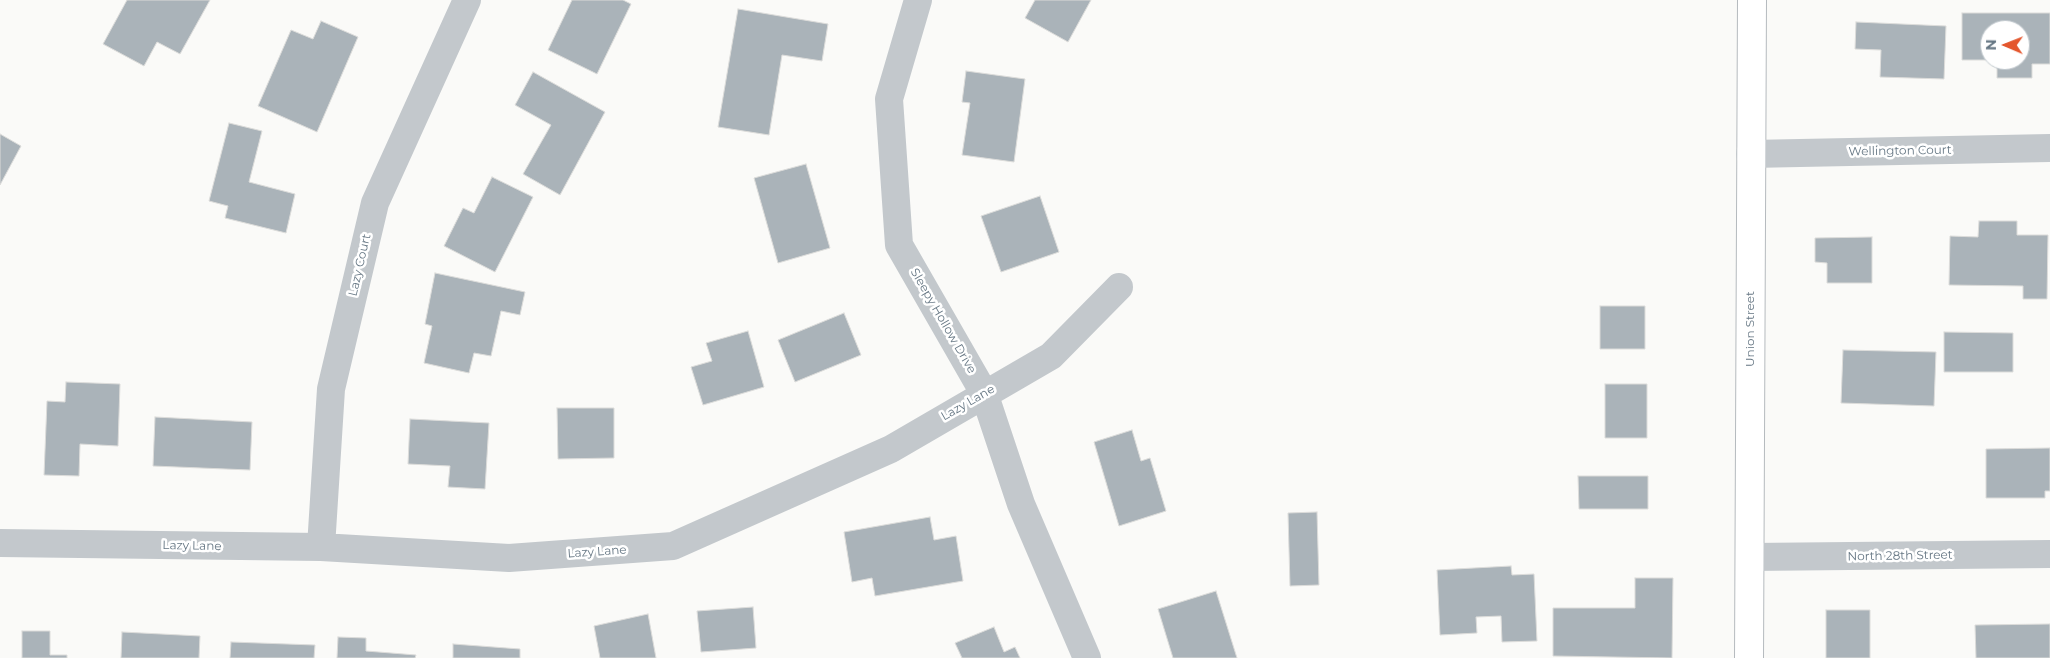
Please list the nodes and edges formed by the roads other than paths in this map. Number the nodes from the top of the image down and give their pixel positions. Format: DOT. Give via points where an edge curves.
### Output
graph roads {
  1 [pos="466,0"];
  2 [pos="918,0"];
  3 [pos="1752,0"];
  4 [pos="2050,148"];
  5 [pos="1750,154"];
  6 [pos="1119,287"];
  7 [pos="984,393"];
  8 [pos="0,544"];
  9 [pos="321,547"];
  10 [pos="2050,554"];
  11 [pos="1750,558"];
  12 [pos="1087,658"];
  13 [pos="1750,658"];
  1 -- 9 [label="street, Lazy Court" via="375,203 331,389"];
  2 -- 7 [label="street, Sleepy Hollow Drive" via="889,99 899,245"];
  3 -- 5 [label="main road, Union Street"];
  4 -- 5 [label="street, Wellington Court"];
  5 -- 11 [label="main road, Union Street"];
  6 -- 7 [label="street, Lazy Lane" via="1051,356"];
  7 -- 9 [label="street, Lazy Lane" via="891,449 673,546 509,558"];
  7 -- 12 [label="street, Sleepy Hollow Drive" via="1020,504"];
  8 -- 9 [label="street, Lazy Lane"];
  10 -- 11 [label="street, North 28th Street"];
  11 -- 13 [label="main road, Union Street"];
}
